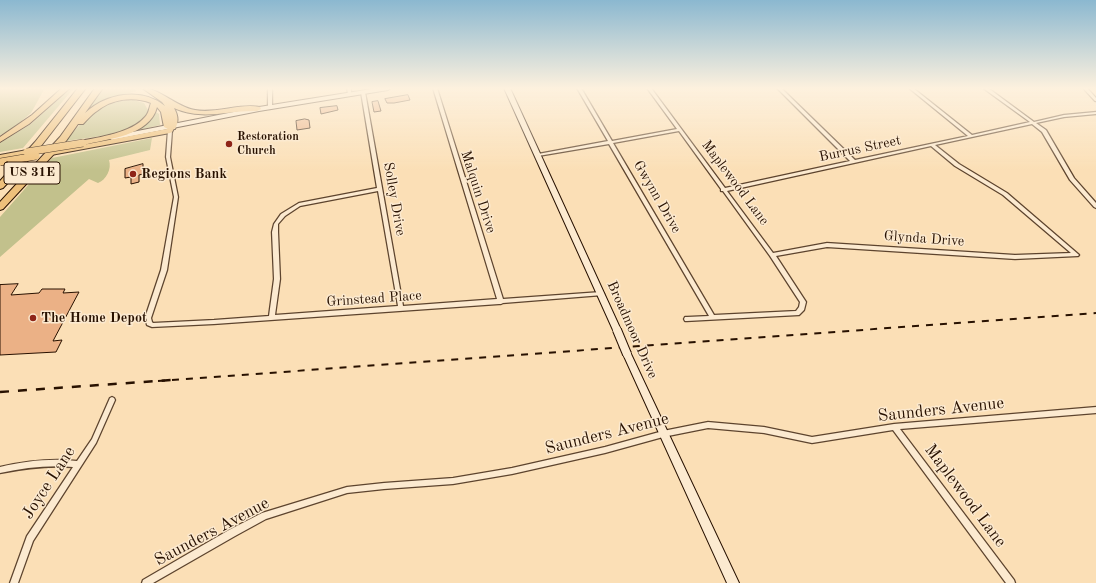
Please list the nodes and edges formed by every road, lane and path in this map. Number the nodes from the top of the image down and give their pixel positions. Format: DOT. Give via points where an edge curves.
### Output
graph roads {
  1 [pos="38,115"];
  2 [pos="61,115"];
  3 [pos="80,115"];
  4 [pos="88,115"];
  5 [pos="151,115"];
  6 [pos="166,115"];
  7 [pos="174,115"];
  8 [pos="229,115"];
  9 [pos="243,115"];
  10 [pos="367,115"];
  11 [pos="443,115"];
  12 [pos="520,115"];
  13 [pos="596,115"];
  14 [pos="668,115"];
  15 [pos="807,115"];
  16 [pos="945,115"];
  17 [pos="1022,115"];
  18 [pos="1072,115"];
  19 [pos="1033,123"];
  20 [pos="170,128"];
  21 [pos="679,130"];
  22 [pos="971,136"];
  23 [pos="63,139"];
  24 [pos="0,140"];
  25 [pos="611,142"];
  26 [pos="932,144"];
  27 [pos="82,146"];
  28 [pos="538,155"];
  29 [pos="0,157"];
  30 [pos="853,161"];
  31 [pos="0,162"];
  32 [pos="0,186"];
  33 [pos="380,189"];
  34 [pos="723,190"];
  35 [pos="1096,206"];
  36 [pos="0,207"];
  37 [pos="772,254"];
  38 [pos="601,294"];
  39 [pos="501,302"];
  40 [pos="401,310"];
  41 [pos="272,318"];
  42 [pos="713,318"];
  43 [pos="687,319"];
  44 [pos="112,400"];
  45 [pos="1096,410"];
  46 [pos="894,427"];
  47 [pos="663,434"];
  48 [pos="79,465"];
  49 [pos="0,470"];
  50 [pos="14,583"];
  51 [pos="146,583"];
  52 [pos="733,583"];
  53 [pos="1011,583"];
  1 -- 24 [label="highway"];
  2 -- 32 [label="highway"];
  3 -- 23 [label="highway"];
  4 -- 23 [label="highway"];
  5 -- 27 [label="highway" via="127,131"];
  6 -- 20 [label="highway"];
  7 -- 20 [label="highway" via="175,120"];
  8 -- 20 [label="main road"];
  9 -- 20 [label="main road"];
  10 -- 33 [label="street, Solley Drive"];
  11 -- 39 [label="street, Malquin Drive"];
  12 -- 28 [label="main road, Broadmoor Drive"];
  13 -- 25 [label="street, Gwynn Drive"];
  14 -- 21 [label="street, Maplewood Lane"];
  15 -- 30 [label="street"];
  16 -- 22 [label="street"];
  17 -- 19 [label="street"];
  18 -- 19 [label="street, Burrus Street"];
  19 -- 22 [label="street, Burrus Street"];
  19 -- 35 [label="street" via="1044,131 1072,179"];
  20 -- 27 [label="main road"];
  20 -- 41 [label="street, Grinstead Place" via="168,157 176,198 164,270 148,318 149,323 152,325"];
  21 -- 25 [label="street"];
  21 -- 34 [label="street, Maplewood Lane"];
  22 -- 26 [label="street, Burrus Street"];
  23 -- 36 [label="highway, US 31E"];
  25 -- 28 [label="street"];
  25 -- 42 [label="street, Gwynn Drive"];
  26 -- 30 [label="street, Burrus Street"];
  26 -- 37 [label="street, Glynda Drive" via="957,165 1005,194 1076,255 1015,257 827,245"];
  27 -- 29 [label="main road, US 31E, bridge"];
  27 -- 31 [label="main road, US 31E, bridge"];
  28 -- 38 [label="main road, Broadmoor Drive"];
  30 -- 34 [label="street, Burrus Street"];
  33 -- 40 [label="street, Solley Drive"];
  33 -- 41 [label="street" via="299,205 276,224 277,279"];
  34 -- 37 [label="street, Maplewood Lane"];
  37 -- 42 [label="street, Maplewood Lane" via="799,294 803,302 802,308 796,313"];
  38 -- 39 [label="street, Grinstead Place"];
  38 -- 47 [label="main road, Broadmoor Drive, bridge"];
  39 -- 40 [label="street, Grinstead Place"];
  40 -- 41 [label="street, Grinstead Place"];
  42 -- 43 [label="street"];
  44 -- 48 [label="street, Joyce Lane" via="100,429"];
  45 -- 46 [label="street, Saunders Avenue"];
  46 -- 47 [label="street, Saunders Avenue" via="812,440 764,430 708,425"];
  46 -- 53 [label="street, Maplewood Lane"];
  47 -- 51 [label="street, Saunders Avenue" via="512,471 453,481 347,490 265,516"];
  47 -- 52 [label="main road, Broadmoor Drive"];
  48 -- 49 [label="street" via="56,462 23,464"];
  48 -- 50 [label="street, Joyce Lane" via="30,539"];
}
